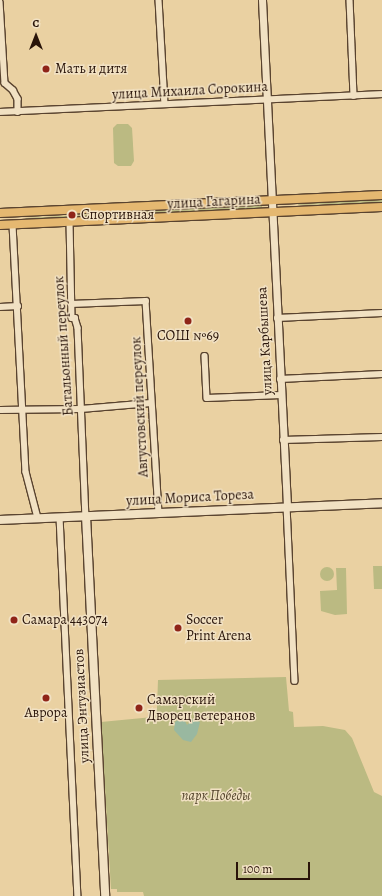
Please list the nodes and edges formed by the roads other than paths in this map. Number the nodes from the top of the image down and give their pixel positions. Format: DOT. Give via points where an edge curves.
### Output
graph roads {
  1 [pos="159,0"];
  2 [pos="262,0"];
  3 [pos="350,0"];
  4 [pos="0,2"];
  5 [pos="382,94"];
  6 [pos="354,96"];
  7 [pos="266,99"];
  8 [pos="165,104"];
  9 [pos="0,112"];
  10 [pos="18,112"];
  11 [pos="382,195"];
  12 [pos="295,199"];
  13 [pos="272,201"];
  14 [pos="382,207"];
  15 [pos="295,211"];
  16 [pos="12,212"];
  17 [pos="272,212"];
  18 [pos="0,213"];
  19 [pos="70,222"];
  20 [pos="0,225"];
  21 [pos="13,225"];
  22 [pos="71,304"];
  23 [pos="18,306"];
  24 [pos="0,307"];
  25 [pos="382,313"];
  26 [pos="277,318"];
  27 [pos="205,356"];
  28 [pos="382,374"];
  29 [pos="280,379"];
  30 [pos="281,395"];
  31 [pos="151,403"];
  32 [pos="81,408"];
  33 [pos="22,409"];
  34 [pos="0,410"];
  35 [pos="382,437"];
  36 [pos="283,440"];
  37 [pos="382,502"];
  38 [pos="286,506"];
  39 [pos="159,512"];
  40 [pos="86,516"];
  41 [pos="60,517"];
  42 [pos="38,518"];
  43 [pos="0,520"];
  44 [pos="295,681"];
  45 [pos="78,896"];
  46 [pos="105,896"];
  1 -- 8 [label="street"];
  2 -- 7 [label="street, улица Карбышева"];
  3 -- 6 [label="street"];
  4 -- 10 [label="street" via="5,83 18,99"];
  5 -- 6 [label="street, улица Михаила Сорокина"];
  6 -- 7 [label="street, улица Михаила Сорокина"];
  7 -- 8 [label="street, улица Михаила Сорокина"];
  7 -- 13 [label="street, улица Карбышева"];
  8 -- 10 [label="street, улица Михаила Сорокина"];
  9 -- 10 [label="street, улица Михаила Сорокина"];
  11 -- 12 [label="main road, улица Гагарина"];
  12 -- 13 [label="main road, улица Гагарина"];
  12 -- 15 [label="main road"];
  13 -- 16 [label="main road, улица Гагарина"];
  13 -- 17 [label="street, улица Карбышева"];
  14 -- 15 [label="main road, улица Гагарина"];
  15 -- 17 [label="main road, улица Гагарина"];
  16 -- 18 [label="main road, улица Гагарина"];
  16 -- 21 [label="main road"];
  17 -- 19 [label="main road, улица Гагарина"];
  17 -- 26 [label="street, улица Карбышева"];
  19 -- 21 [label="main road, улица Гагарина"];
  19 -- 22 [label="street, Батальонный переулок"];
  20 -- 21 [label="main road, улица Гагарина"];
  21 -- 23 [label="street"];
  22 -- 31 [label="street, Августовский переулок" via="146,301"];
  22 -- 32 [label="street, Батальонный переулок" via="72,318 75,318 78,328"];
  23 -- 24 [label="street"];
  23 -- 33 [label="street"];
  25 -- 26 [label="street"];
  26 -- 29 [label="street, улица Карбышева"];
  27 -- 30 [label="street" via="207,398"];
  28 -- 29 [label="street"];
  29 -- 30 [label="street, улица Карбышева"];
  30 -- 36 [label="street, улица Карбышева"];
  31 -- 32 [label="street"];
  31 -- 39 [label="street, Августовский переулок"];
  32 -- 33 [label="street"];
  32 -- 40 [label="street, Батальонный переулок"];
  33 -- 34 [label="street"];
  33 -- 42 [label="street" via="27,482"];
  35 -- 36 [label="street"];
  36 -- 38 [label="street, улица Карбышева"];
  37 -- 38 [label="main road, улица Мориса Тореза"];
  38 -- 39 [label="main road, улица Мориса Тореза"];
  38 -- 44 [label="street, улица Карбышева"];
  39 -- 40 [label="main road, улица Мориса Тореза"];
  40 -- 41 [label="main road, улица Мориса Тореза"];
  40 -- 46 [label="main road, улица Энтузиастов"];
  41 -- 42 [label="main road, улица Мориса Тореза"];
  41 -- 45 [label="street, улица Энтузиастов"];
  42 -- 43 [label="main road, улица Мориса Тореза"];
}
